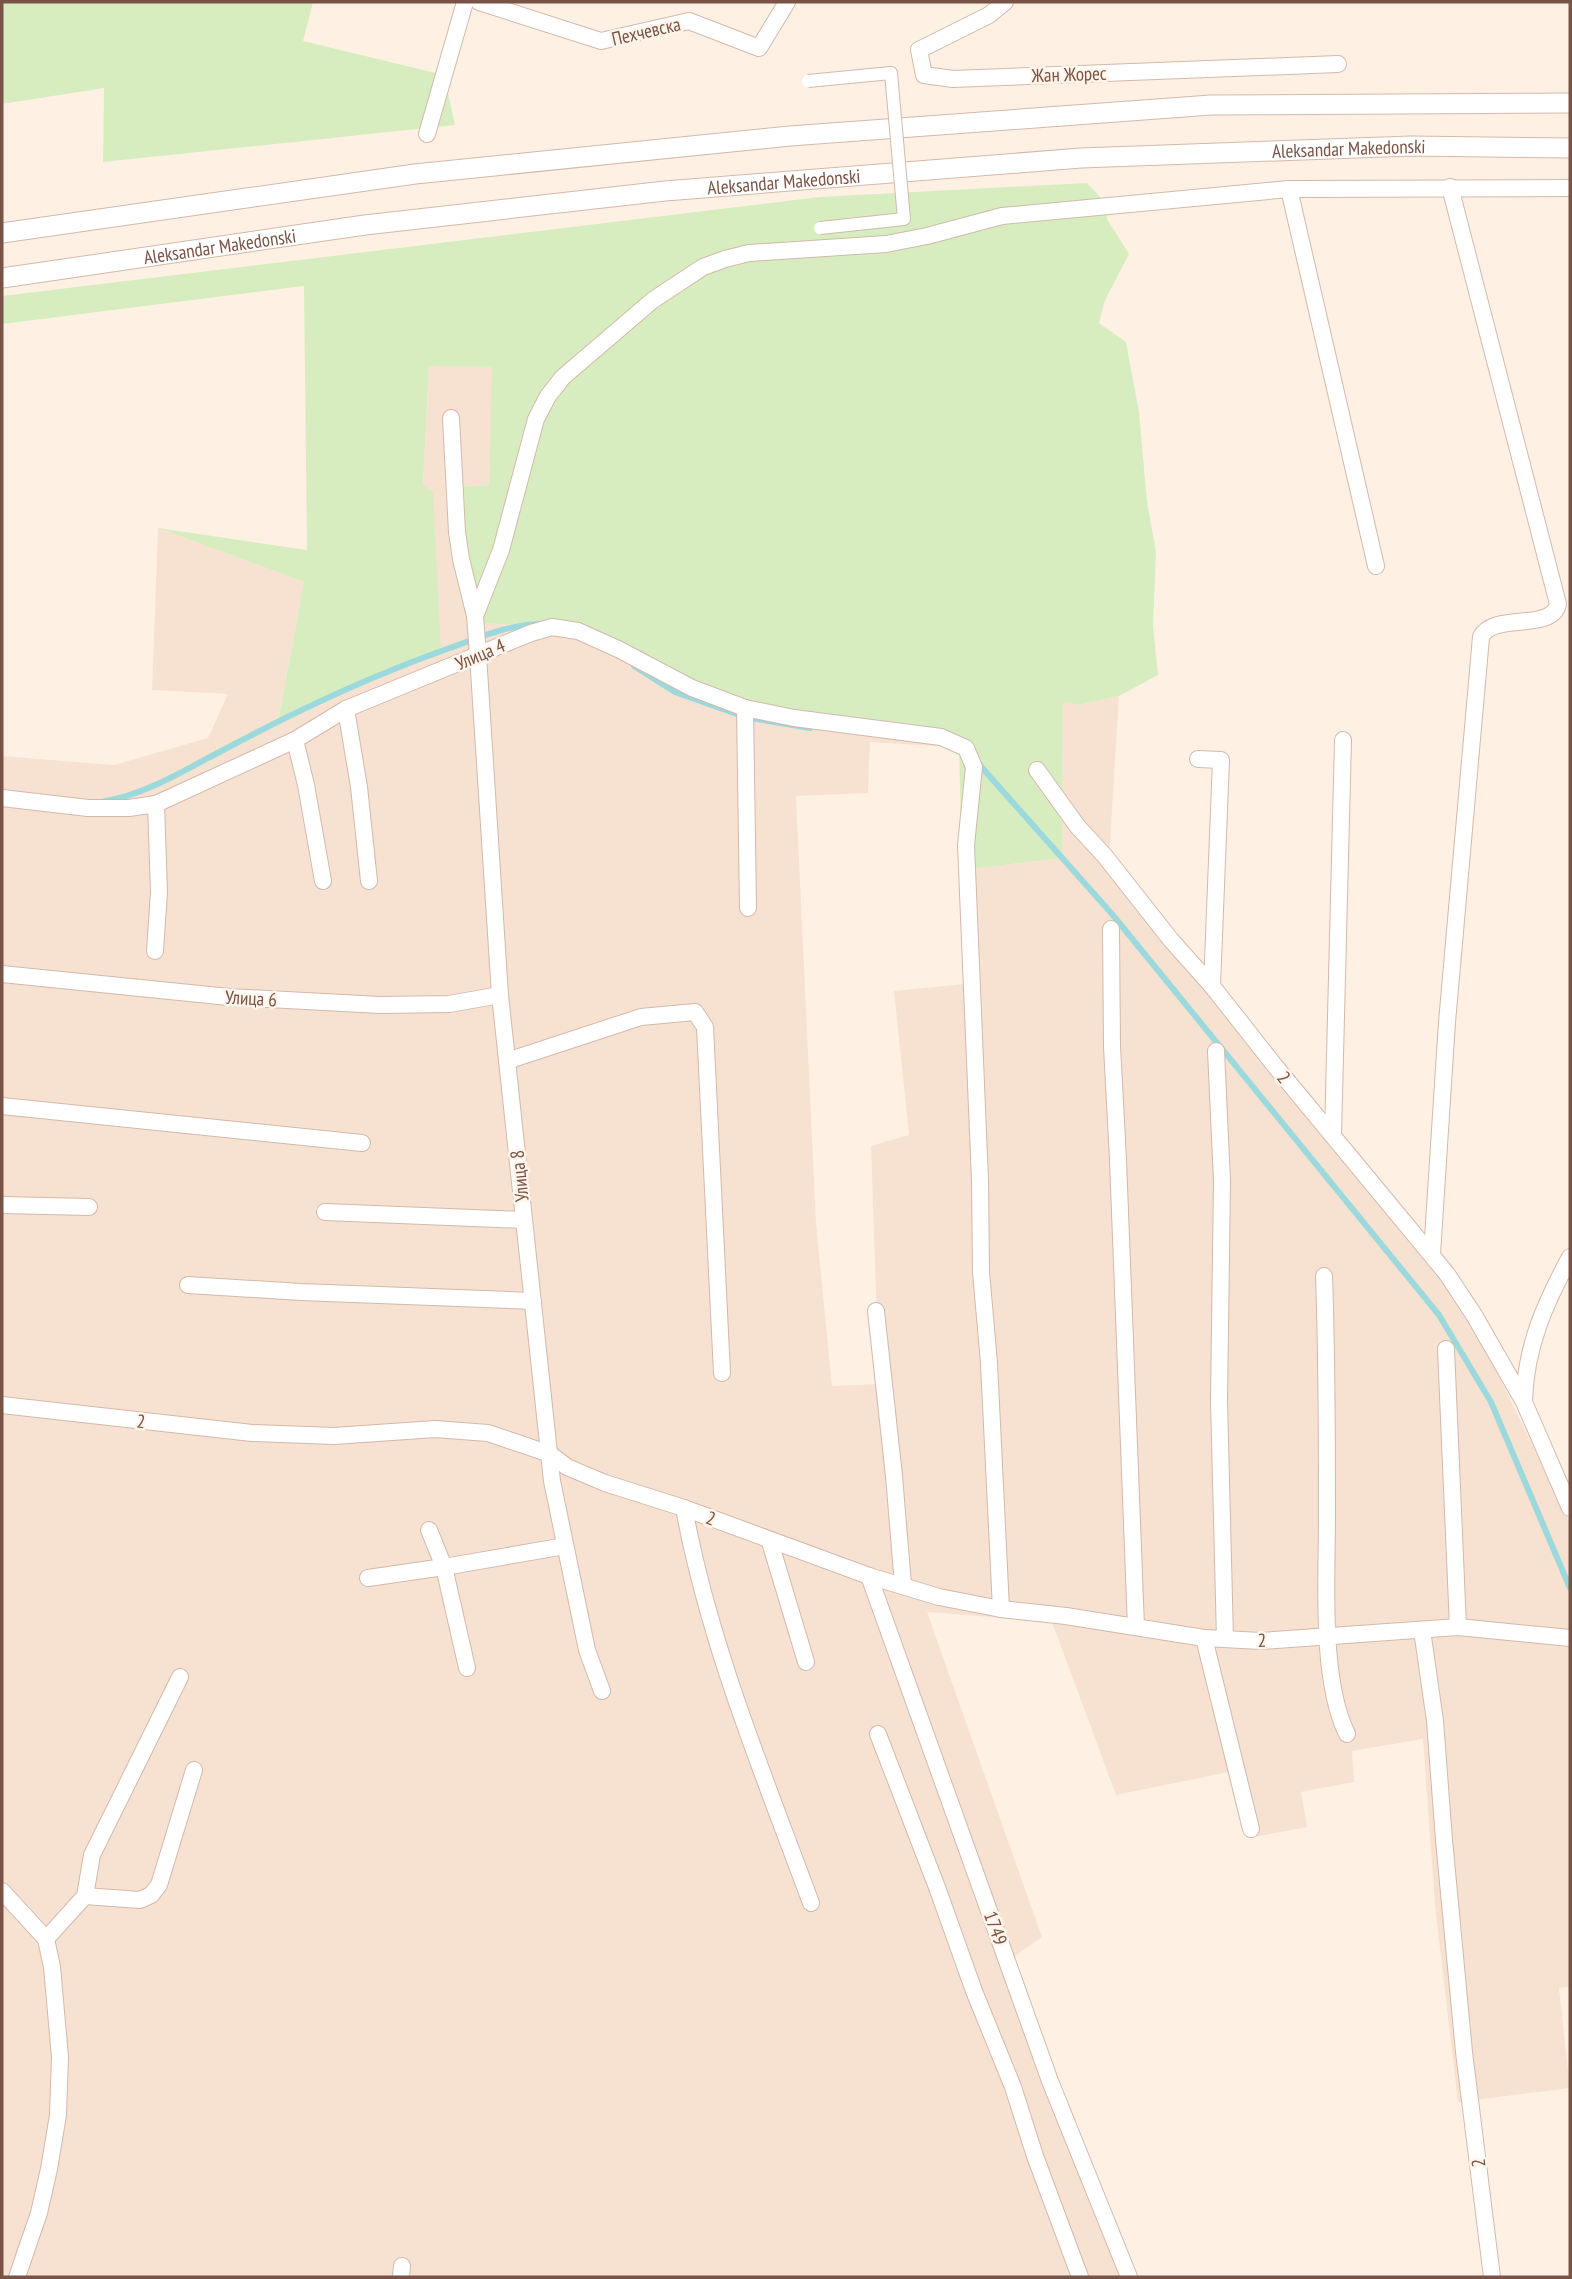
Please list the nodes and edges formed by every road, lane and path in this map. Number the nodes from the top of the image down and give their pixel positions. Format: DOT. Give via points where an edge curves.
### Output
graph roads {
  1 [pos="465,2"];
  2 [pos="479,2"];
  3 [pos="787,2"];
  4 [pos="1005,2"];
  5 [pos="1338,64"];
  6 [pos="808,81"];
  7 [pos="1570,103"];
  8 [pos="427,134"];
  9 [pos="1570,148"];
  10 [pos="1450,187"];
  11 [pos="1570,188"];
  12 [pos="1289,189"];
  13 [pos="820,228"];
  14 [pos="2,233"];
  15 [pos="2,278"];
  16 [pos="451,418"];
  17 [pos="1376,566"];
  18 [pos="475,616"];
  19 [pos="478,654"];
  20 [pos="746,708"];
  21 [pos="346,709"];
  22 [pos="295,740"];
  23 [pos="1343,740"];
  24 [pos="1198,760"];
  25 [pos="1037,770"];
  26 [pos="2,798"];
  27 [pos="156,804"];
  28 [pos="323,881"];
  29 [pos="369,881"];
  30 [pos="748,908"];
  31 [pos="1111,929"];
  32 [pos="155,951"];
  33 [pos="2,974"];
  34 [pos="1212,986"];
  35 [pos="500,995"];
  36 [pos="1216,1051"];
  37 [pos="507,1061"];
  38 [pos="2,1106"];
  39 [pos="1333,1135"];
  40 [pos="362,1143"];
  41 [pos="2,1205"];
  42 [pos="89,1208"];
  43 [pos="325,1212"];
  44 [pos="524,1220"];
  45 [pos="1432,1254"];
  46 [pos="1570,1257"];
  47 [pos="1324,1276"];
  48 [pos="188,1285"];
  49 [pos="533,1301"];
  50 [pos="876,1311"];
  51 [pos="1446,1349"];
  52 [pos="722,1373"];
  53 [pos="1524,1402"];
  54 [pos="2,1405"];
  55 [pos="550,1454"];
  56 [pos="1570,1507"];
  57 [pos="684,1508"];
  58 [pos="429,1530"];
  59 [pos="770,1542"];
  60 [pos="565,1545"];
  61 [pos="443,1567"];
  62 [pos="869,1576"];
  63 [pos="368,1578"];
  64 [pos="903,1585"];
  65 [pos="1001,1609"];
  66 [pos="1136,1626"];
  67 [pos="1458,1627"];
  68 [pos="1422,1630"];
  69 [pos="1328,1635"];
  70 [pos="1570,1638"];
  71 [pos="1204,1639"];
  72 [pos="1225,1639"];
  73 [pos="806,1662"];
  74 [pos="467,1668"];
  75 [pos="180,1677"];
  76 [pos="602,1691"];
  77 [pos="877,1734"];
  78 [pos="1347,1734"];
  79 [pos="194,1770"];
  80 [pos="1251,1829"];
  81 [pos="2,1891"];
  82 [pos="85,1896"];
  83 [pos="811,1903"];
  84 [pos="46,1939"];
  85 [pos="17,2277"];
  86 [pos="1080,2277"];
  87 [pos="1129,2277"];
  88 [pos="1492,2277"];
  1 -- 8 [label="street"];
  2 -- 3 [label="street, Пехчевска" via="601,41 689,21 759,48"];
  4 -- 5 [label="street, Жан Жорес" via="989,15 919,50 924,75 953,79"];
  6 -- 13 [label="street, bridge" via="891,73 904,219"];
  7 -- 14 [label="street" via="1211,105 790,136 415,174"];
  9 -- 15 [label="street, Aleksandar Makedonski" via="1411,146 1081,158 665,191 365,225"];
  10 -- 11 [label="street"];
  10 -- 12 [label="street"];
  10 -- 45 [label="street" via="1558,604 1550,617 1486,629 1481,636"];
  12 -- 17 [label="street"];
  12 -- 18 [label="street" via="1002,216 886,244 749,253 703,267 653,300 563,377 548,396 536,419 501,550"];
  16 -- 18 [label="street, Улица 8" via="459,545"];
  18 -- 19 [label="street, Улица 8"];
  19 -- 20 [label="street, Улица 4" via="552,627 578,631 692,688"];
  19 -- 21 [label="street, Улица 4"];
  19 -- 35 [label="street, Улица 8"];
  20 -- 30 [label="street"];
  20 -- 65 [label="street, Улица 4" via="941,737 966,748 974,767 966,845 981,1272"];
  21 -- 22 [label="street, Улица 4"];
  21 -- 29 [label="street"];
  22 -- 27 [label="street, Улица 4"];
  22 -- 28 [label="street"];
  23 -- 39 [label="street"];
  24 -- 34 [label="street" via="1221,760"];
  25 -- 34 [label="street, 2" via="1078,827"];
  26 -- 27 [label="street, Улица 4" via="88,808"];
  27 -- 32 [label="street" via="159,892"];
  31 -- 66 [label="street"];
  33 -- 35 [label="street, Улица 6" via="229,997 380,1005 449,1004"];
  34 -- 39 [label="street, 2"];
  35 -- 37 [label="street, Улица 8"];
  36 -- 72 [label="street" via="1222,1181 1219,1401"];
  37 -- 44 [label="street, Улица 8"];
  37 -- 52 [label="street" via="641,1017 695,1012 705,1027"];
  38 -- 40 [label="street"];
  39 -- 45 [label="street, 2"];
  41 -- 42 [label="street"];
  43 -- 44 [label="street"];
  44 -- 49 [label="street, Улица 8"];
  45 -- 53 [label="street, 2"];
  46 -- 53 [label="street" via="1530,1346"];
  47 -- 69 [label="street"];
  48 -- 49 [label="street"];
  49 -- 55 [label="street, Улица 8"];
  50 -- 64 [label="street"];
  51 -- 67 [label="street"];
  53 -- 56 [label="street, 2"];
  54 -- 55 [label="street, 2" via="252,1433 334,1436 435,1429 488,1433"];
  55 -- 57 [label="street, 2" via="567,1467 605,1483"];
  55 -- 60 [label="street, Улица 8"];
  57 -- 59 [label="street, 2"];
  57 -- 83 [label="street" via="715,1637"];
  58 -- 61 [label="street"];
  59 -- 62 [label="street, 2"];
  59 -- 73 [label="street"];
  60 -- 61 [label="street"];
  60 -- 76 [label="street, Улица 8" via="587,1650"];
  61 -- 63 [label="street"];
  61 -- 74 [label="street"];
  62 -- 64 [label="street, 2"];
  62 -- 87 [label="street, 1749" via="1050,2081"];
  64 -- 65 [label="street, 2"];
  65 -- 66 [label="street, 2"];
  66 -- 71 [label="street, 2"];
  67 -- 68 [label="street, 2"];
  67 -- 70 [label="street, 2"];
  68 -- 69 [label="street, 2"];
  68 -- 88 [label="street, 2" via="1435,1721 1464,2052"];
  69 -- 72 [label="street, 2"];
  69 -- 78 [label="street" via="1335,1699"];
  71 -- 72 [label="street, 2"];
  71 -- 80 [label="street"];
  75 -- 82 [label="street" via="92,1855"];
  77 -- 86 [label="street" via="1013,2087"];
  79 -- 82 [label="street" via="159,1885 151,1895 140,1900"];
  81 -- 84 [label="street"];
  82 -- 84 [label="street"];
  84 -- 85 [label="street" via="60,2057 58,2115 39,2213"];
}
